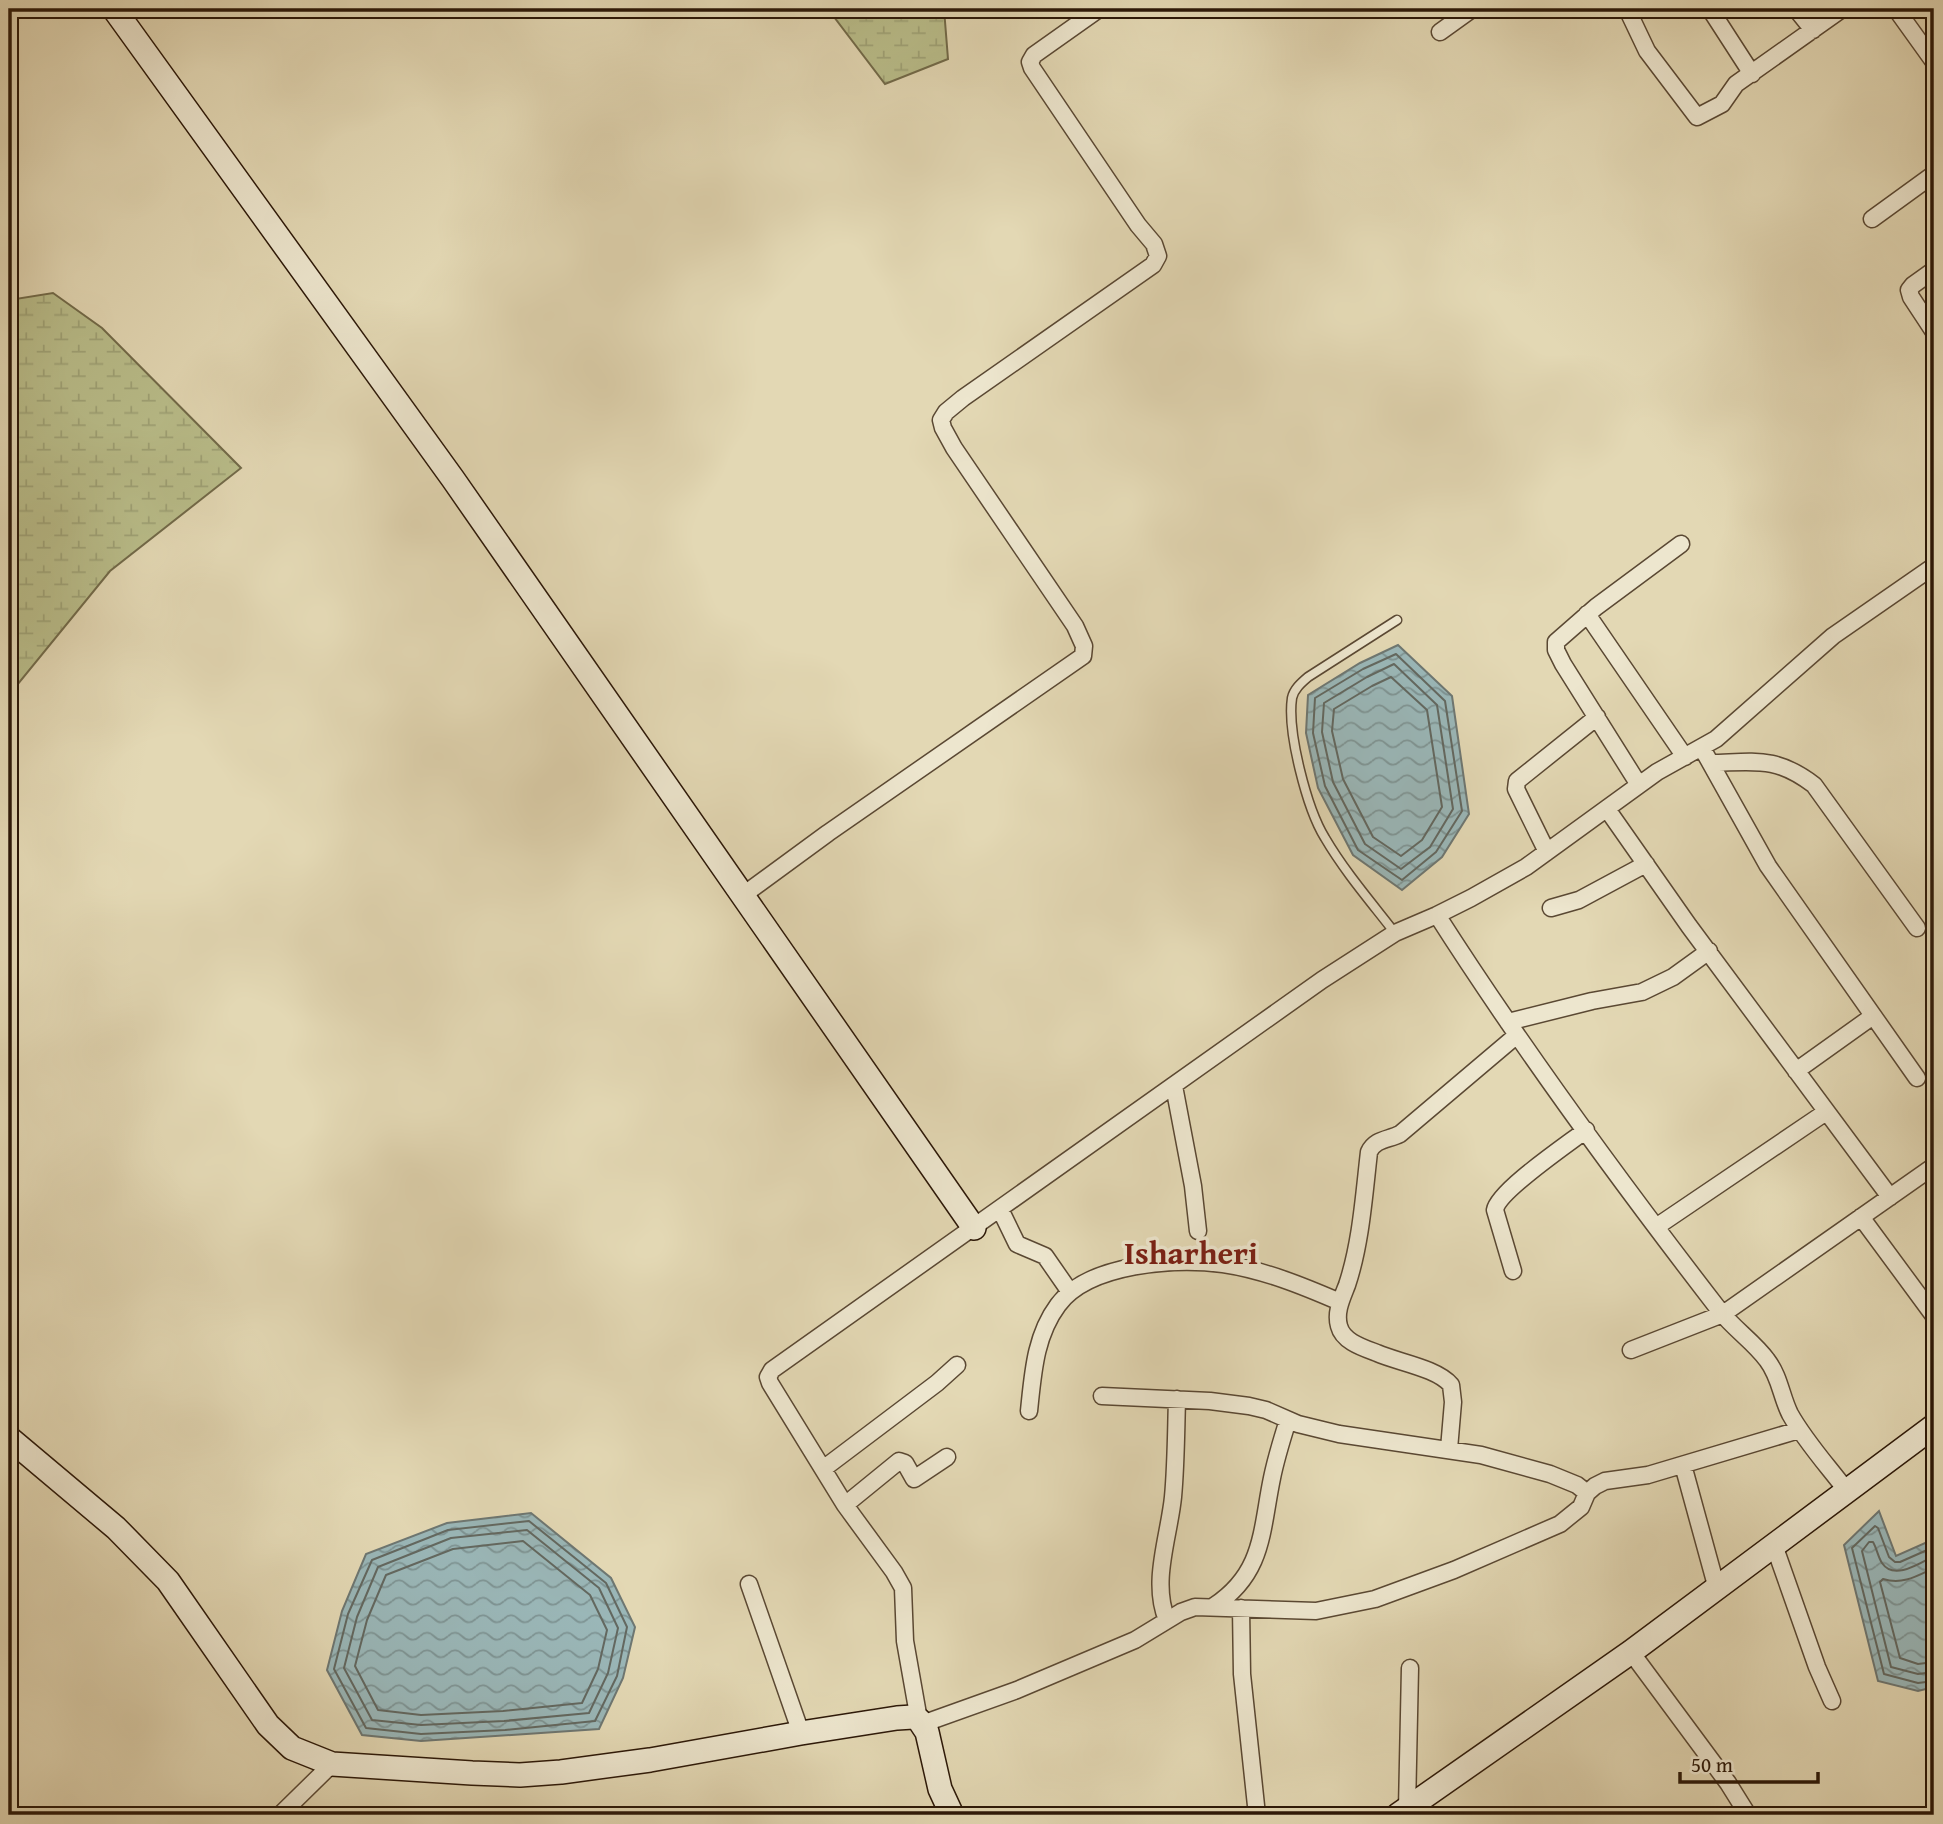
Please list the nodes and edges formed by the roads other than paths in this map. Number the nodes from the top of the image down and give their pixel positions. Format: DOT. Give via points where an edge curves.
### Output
graph roads {
  1 [pos="114,9"];
  2 [pos="1099,9"];
  3 [pos="1472,9"];
  4 [pos="1627,9"];
  5 [pos="1710,9"];
  6 [pos="1796,9"];
  7 [pos="1842,9"];
  8 [pos="1896,9"];
  9 [pos="1813,30"];
  10 [pos="1440,32"];
  11 [pos="1934,62"];
  12 [pos="1752,74"];
  13 [pos="1934,174"];
  14 [pos="1872,219"];
  15 [pos="1934,270"];
  16 [pos="1934,332"];
  17 [pos="1681,544"];
  18 [pos="1934,566"];
  19 [pos="1587,614"];
  20 [pos="1397,620"];
  21 [pos="1597,717"];
  22 [pos="1702,748"];
  23 [pos="1685,757"];
  24 [pos="1711,763"];
  25 [pos="1639,785"];
  26 [pos="1607,808"];
  27 [pos="1547,852"];
  28 [pos="1646,864"];
  29 [pos="742,896"];
  30 [pos="1552,908"];
  31 [pos="1437,915"];
  32 [pos="1917,928"];
  33 [pos="1395,933"];
  34 [pos="1709,951"];
  35 [pos="1872,1016"];
  36 [pos="1513,1029"];
  37 [pos="1796,1071"];
  38 [pos="1917,1078"];
  39 [pos="1174,1086"];
  40 [pos="1826,1112"];
  41 [pos="1586,1130"];
  42 [pos="1934,1166"];
  43 [pos="1890,1197"];
  44 [pos="1000,1209"];
  45 [pos="1861,1217"];
  46 [pos="1656,1227"];
  47 [pos="974,1228"];
  48 [pos="1198,1231"];
  49 [pos="1513,1271"];
  50 [pos="1070,1292"];
  51 [pos="1340,1302"];
  52 [pos="1723,1314"];
  53 [pos="1934,1316"];
  54 [pos="1631,1350"];
  55 [pos="957,1365"];
  56 [pos="1102,1396"];
  57 [pos="1177,1399"];
  58 [pos="1029,1411"];
  59 [pos="1288,1420"];
  60 [pos="1934,1426"];
  61 [pos="1799,1430"];
  62 [pos="9,1438"];
  63 [pos="1449,1449"];
  64 [pos="947,1457"];
  65 [pos="1683,1465"];
  66 [pos="823,1469"];
  67 [pos="1846,1490"];
  68 [pos="1587,1493"];
  69 [pos="845,1506"];
  70 [pos="1774,1545"];
  71 [pos="749,1584"];
  72 [pos="1717,1590"];
  73 [pos="1214,1606"];
  74 [pos="1241,1608"];
  75 [pos="1167,1620"];
  76 [pos="1631,1652"];
  77 [pos="1410,1668"];
  78 [pos="1832,1701"];
  79 [pos="920,1722"];
  80 [pos="800,1733"];
  81 [pos="332,1764"];
  82 [pos="1402,1812"];
  83 [pos="280,1815"];
  84 [pos="952,1815"];
  85 [pos="1257,1815"];
  86 [pos="1748,1815"];
  1 -- 29 [label="street" via="453,479"];
  2 -- 29 [label="street" via="1030,62 1158,256 1153,265 963,398 941,420 954,448 1075,626 1084,646 1083,656"];
  3 -- 10 [label="street"];
  4 -- 12 [label="street" via="1647,51 1697,117 1722,104 1736,84"];
  5 -- 12 [label="street"];
  6 -- 9 [label="street"];
  7 -- 9 [label="street"];
  8 -- 11 [label="street"];
  9 -- 12 [label="street"];
  13 -- 14 [label="street"];
  15 -- 16 [label="street" via="1909,290"];
  17 -- 19 [label="street"];
  18 -- 22 [label="street" via="1833,636"];
  19 -- 21 [label="street" via="1556,642 1556,650"];
  19 -- 23 [label="street"];
  20 -- 33 [label="lane" via="1308,677 1292,698 1293,736 1304,788 1323,836"];
  21 -- 25 [label="street"];
  21 -- 27 [label="street" via="1517,781 1516,789"];
  22 -- 23 [label="street"];
  22 -- 24 [label="street"];
  23 -- 25 [label="street"];
  24 -- 32 [label="street" via="1782,765 1814,785"];
  24 -- 35 [label="street" via="1768,866"];
  25 -- 26 [label="street"];
  26 -- 27 [label="street"];
  26 -- 28 [label="street"];
  27 -- 31 [label="street"];
  28 -- 30 [label="street" via="1588,896"];
  28 -- 34 [label="street"];
  29 -- 47 [label="street"];
  31 -- 33 [label="street"];
  31 -- 36 [label="street"];
  33 -- 39 [label="street"];
  34 -- 36 [label="street" via="1642,992 1592,1001"];
  34 -- 37 [label="street"];
  35 -- 37 [label="street"];
  35 -- 38 [label="street"];
  36 -- 41 [label="street"];
  36 -- 51 [label="street" via="1400,1134 1372,1146 1353,1259"];
  37 -- 40 [label="street"];
  39 -- 44 [label="street"];
  39 -- 48 [label="street"];
  40 -- 43 [label="street"];
  40 -- 46 [label="street"];
  41 -- 46 [label="street"];
  41 -- 49 [label="street" via="1496,1204"];
  42 -- 43 [label="street"];
  43 -- 45 [label="street"];
  44 -- 47 [label="street"];
  44 -- 50 [label="street" via="1017,1244 1045,1256"];
  45 -- 52 [label="street"];
  45 -- 53 [label="street"];
  46 -- 52 [label="street"];
  47 -- 66 [label="street" via="772,1370 770,1384"];
  50 -- 51 [label="street" via="1105,1274 1142,1265 1223,1264 1301,1284"];
  50 -- 58 [label="street" via="1045,1326 1035,1356"];
  51 -- 63 [label="street" via="1339,1328 1345,1337 1438,1375 1451,1385"];
  52 -- 54 [label="street"];
  52 -- 61 [label="street" via="1768,1361"];
  55 -- 66 [label="street"];
  56 -- 57 [label="street"];
  57 -- 59 [label="street" via="1237,1403"];
  57 -- 75 [label="street" via="1175,1475 1159,1585"];
  59 -- 63 [label="street" via="1339,1434"];
  59 -- 73 [label="street" via="1253,1563 1232,1594"];
  60 -- 67 [label="street"];
  61 -- 65 [label="street"];
  61 -- 67 [label="street"];
  62 -- 81 [label="street" via="117,1528 168,1581 268,1725 292,1748"];
  63 -- 68 [label="street" via="1550,1474"];
  64 -- 69 [label="street" via="914,1479 899,1461"];
  65 -- 68 [label="street" via="1605,1482"];
  65 -- 72 [label="street"];
  66 -- 69 [label="street"];
  67 -- 70 [label="street"];
  68 -- 74 [label="street" via="1581,1507 1560,1524 1375,1600 1316,1611"];
  69 -- 79 [label="street" via="903,1588 905,1641"];
  70 -- 72 [label="street"];
  70 -- 78 [label="street"];
  71 -- 80 [label="street"];
  72 -- 76 [label="street"];
  73 -- 74 [label="street"];
  73 -- 75 [label="street" via="1195,1607"];
  74 -- 85 [label="street" via="1242,1674"];
  75 -- 79 [label="street" via="1135,1640 1017,1690"];
  76 -- 82 [label="street"];
  76 -- 86 [label="street"];
  77 -- 82 [label="street"];
  79 -- 80 [label="street" via="913,1717 897,1718"];
  79 -- 84 [label="street"];
  80 -- 81 [label="street" via="650,1760 520,1775"];
  81 -- 83 [label="street"];
}
